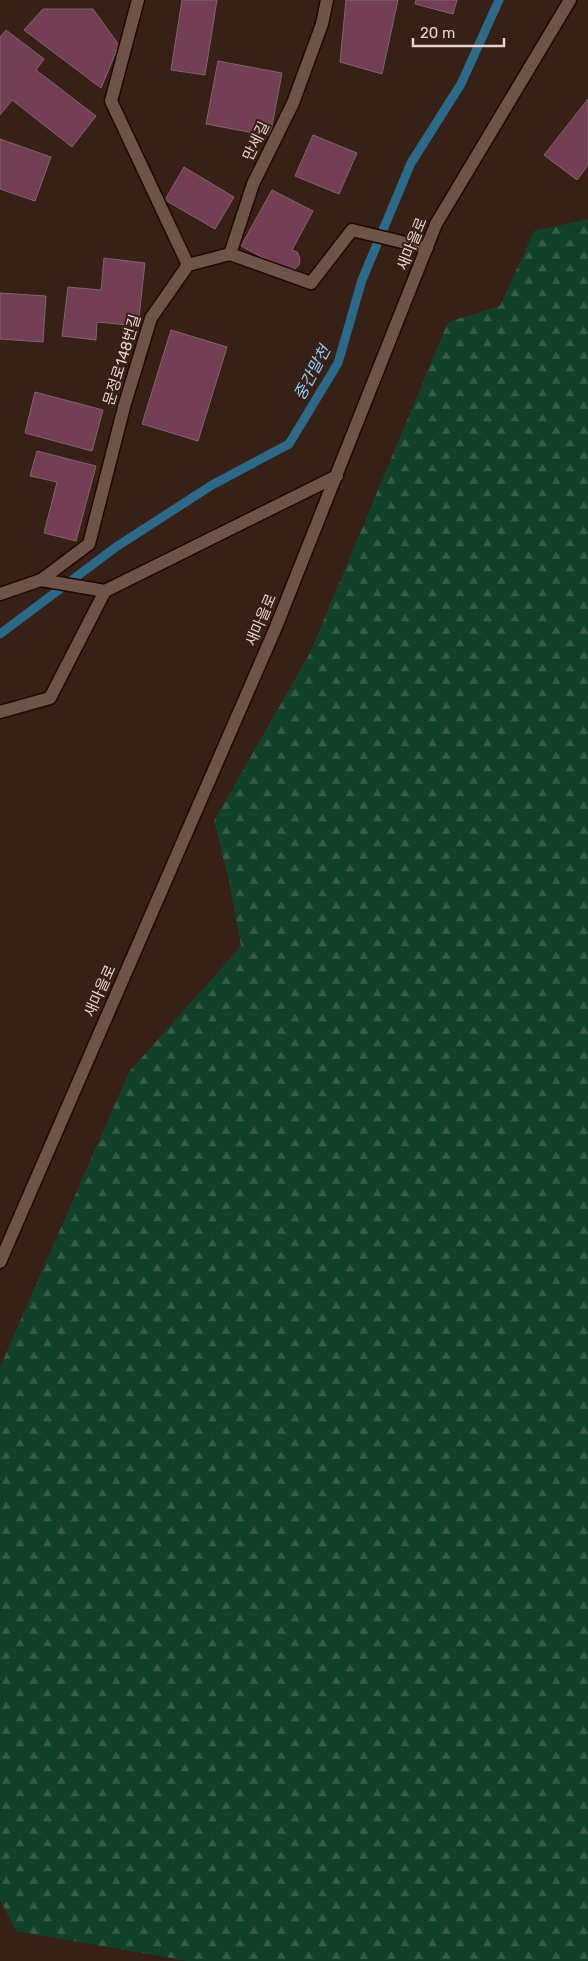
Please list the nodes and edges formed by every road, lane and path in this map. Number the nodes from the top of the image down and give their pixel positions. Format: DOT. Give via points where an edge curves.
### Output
graph roads {
  1 [pos="327,0"];
  2 [pos="570,0"];
  3 [pos="136,1"];
  4 [pos="427,248"];
  5 [pos="230,254"];
  6 [pos="188,265"];
  7 [pos="337,476"];
  8 [pos="41,580"];
  9 [pos="105,591"];
  10 [pos="0,594"];
  11 [pos="0,712"];
  12 [pos="0,1262"];
  1 -- 5 [label="street, 만세길" via="322,24 293,103 253,184"];
  2 -- 4 [label="street, 새마을로" via="436,224"];
  3 -- 6 [label="street" via="111,100"];
  4 -- 5 [label="street" via="352,230 312,283"];
  4 -- 7 [label="street, 새마을로"];
  5 -- 6 [label="street"];
  6 -- 8 [label="street, 문정로148번길" via="151,318 89,544"];
  7 -- 9 [label="street"];
  7 -- 12 [label="street, 새마을로" via="276,628"];
  8 -- 9 [label="street"];
  8 -- 10 [label="street"];
  9 -- 11 [label="street" via="50,698"];
}
